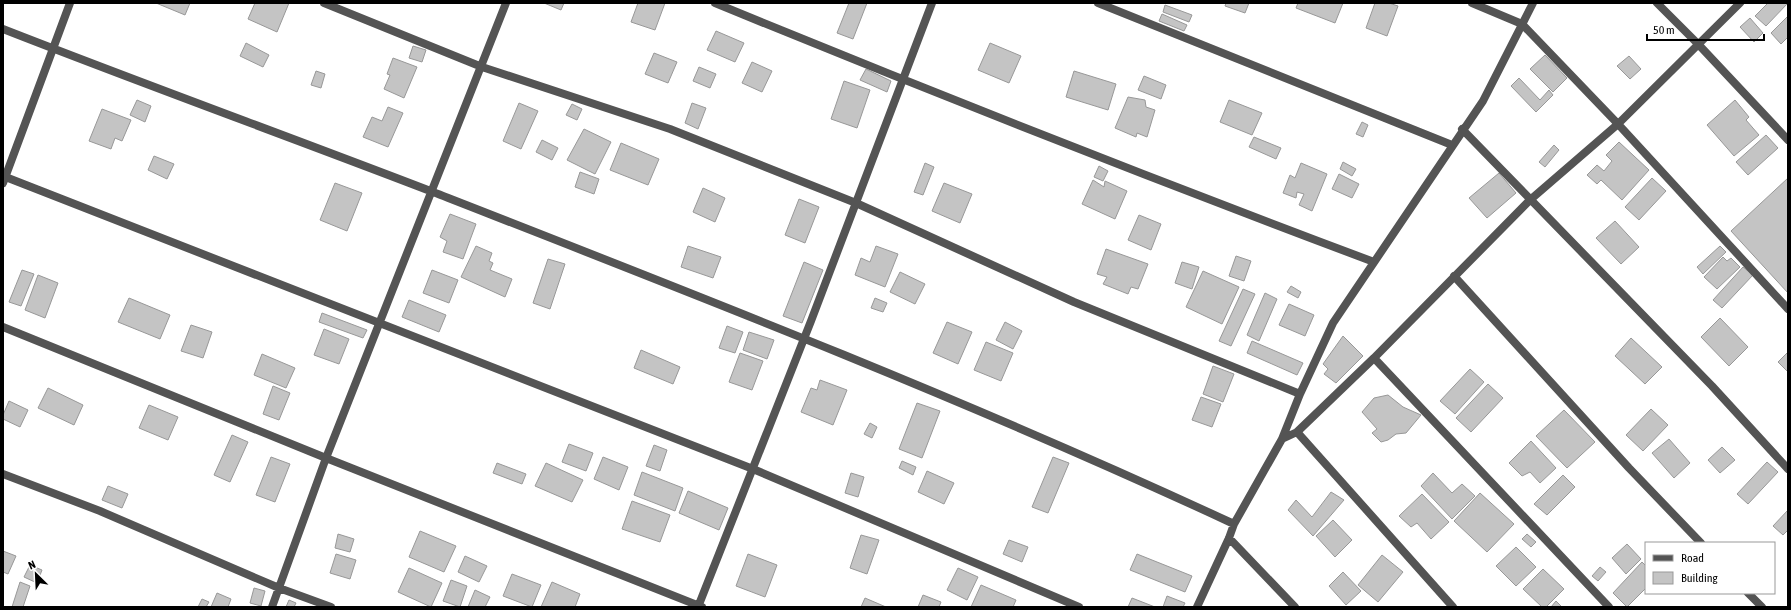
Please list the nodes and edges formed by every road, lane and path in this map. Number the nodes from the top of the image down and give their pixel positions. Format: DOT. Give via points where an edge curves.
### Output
graph roads {
  1 [pos="70,3"];
  2 [pos="324,3"];
  3 [pos="506,3"];
  4 [pos="716,3"];
  5 [pos="932,3"];
  6 [pos="1098,3"];
  7 [pos="1472,3"];
  8 [pos="1534,3"];
  9 [pos="1657,3"];
  10 [pos="1740,3"];
  11 [pos="1522,24"];
  12 [pos="3,29"];
  13 [pos="1698,44"];
  14 [pos="53,48"];
  15 [pos="482,67"];
  16 [pos="903,80"];
  17 [pos="1618,124"];
  18 [pos="1462,129"];
  19 [pos="1788,140"];
  20 [pos="1452,145"];
  21 [pos="4,179"];
  22 [pos="433,192"];
  23 [pos="1530,200"];
  24 [pos="856,203"];
  25 [pos="1374,262"];
  26 [pos="1454,276"];
  27 [pos="1788,309"];
  28 [pos="379,324"];
  29 [pos="3,327"];
  30 [pos="804,339"];
  31 [pos="1374,358"];
  32 [pos="1300,394"];
  33 [pos="1296,432"];
  34 [pos="1282,438"];
  35 [pos="326,458"];
  36 [pos="753,469"];
  37 [pos="1788,469"];
  38 [pos="3,474"];
  39 [pos="1234,524"];
  40 [pos="1229,538"];
  41 [pos="1700,542"];
  42 [pos="279,588"];
  43 [pos="1749,594"];
  44 [pos="272,607"];
  45 [pos="331,607"];
  46 [pos="699,607"];
  47 [pos="1079,607"];
  48 [pos="1197,607"];
  49 [pos="1295,607"];
  50 [pos="1454,607"];
  51 [pos="1609,607"];
  52 [pos="1762,607"];
  1 -- 14 [label="street"];
  2 -- 15 [label="street"];
  3 -- 15 [label="street"];
  4 -- 16 [label="street"];
  5 -- 16 [label="street"];
  6 -- 20 [label="street"];
  7 -- 11 [label="street"];
  8 -- 11 [label="street"];
  9 -- 13 [label="street"];
  10 -- 13 [label="street"];
  11 -- 17 [label="street"];
  11 -- 18 [label="street" via="1483,101"];
  12 -- 14 [label="street"];
  13 -- 17 [label="street"];
  13 -- 19 [label="street"];
  14 -- 21 [label="street"];
  14 -- 22 [label="street"];
  15 -- 22 [label="street"];
  15 -- 24 [label="street" via="670,129"];
  16 -- 24 [label="street"];
  16 -- 25 [label="street"];
  17 -- 23 [label="street"];
  17 -- 27 [label="street"];
  18 -- 20 [label="street"];
  18 -- 23 [label="street"];
  20 -- 25 [label="street"];
  21 -- 28 [label="street"];
  22 -- 28 [label="street"];
  22 -- 30 [label="street"];
  23 -- 26 [label="street"];
  23 -- 37 [label="street" via="1712,386"];
  24 -- 30 [label="street"];
  24 -- 32 [label="street" via="1074,302"];
  25 -- 32 [label="street" via="1333,324"];
  26 -- 31 [label="street"];
  26 -- 41 [label="street"];
  28 -- 35 [label="street"];
  28 -- 36 [label="street"];
  29 -- 35 [label="street"];
  30 -- 36 [label="street"];
  30 -- 39 [label="street" via="983,412"];
  31 -- 33 [label="street"];
  31 -- 51 [label="street"];
  32 -- 34 [label="street"];
  33 -- 34 [label="street"];
  33 -- 50 [label="street"];
  34 -- 39 [label="street"];
  35 -- 42 [label="street"];
  35 -- 46 [label="street"];
  36 -- 46 [label="street"];
  36 -- 47 [label="street"];
  38 -- 42 [label="street" via="100,511"];
  39 -- 40 [label="street"];
  40 -- 48 [label="street"];
  40 -- 49 [label="street"];
  42 -- 44 [label="street"];
  42 -- 45 [label="street"];
  43 -- 52 [label="street"];
}
